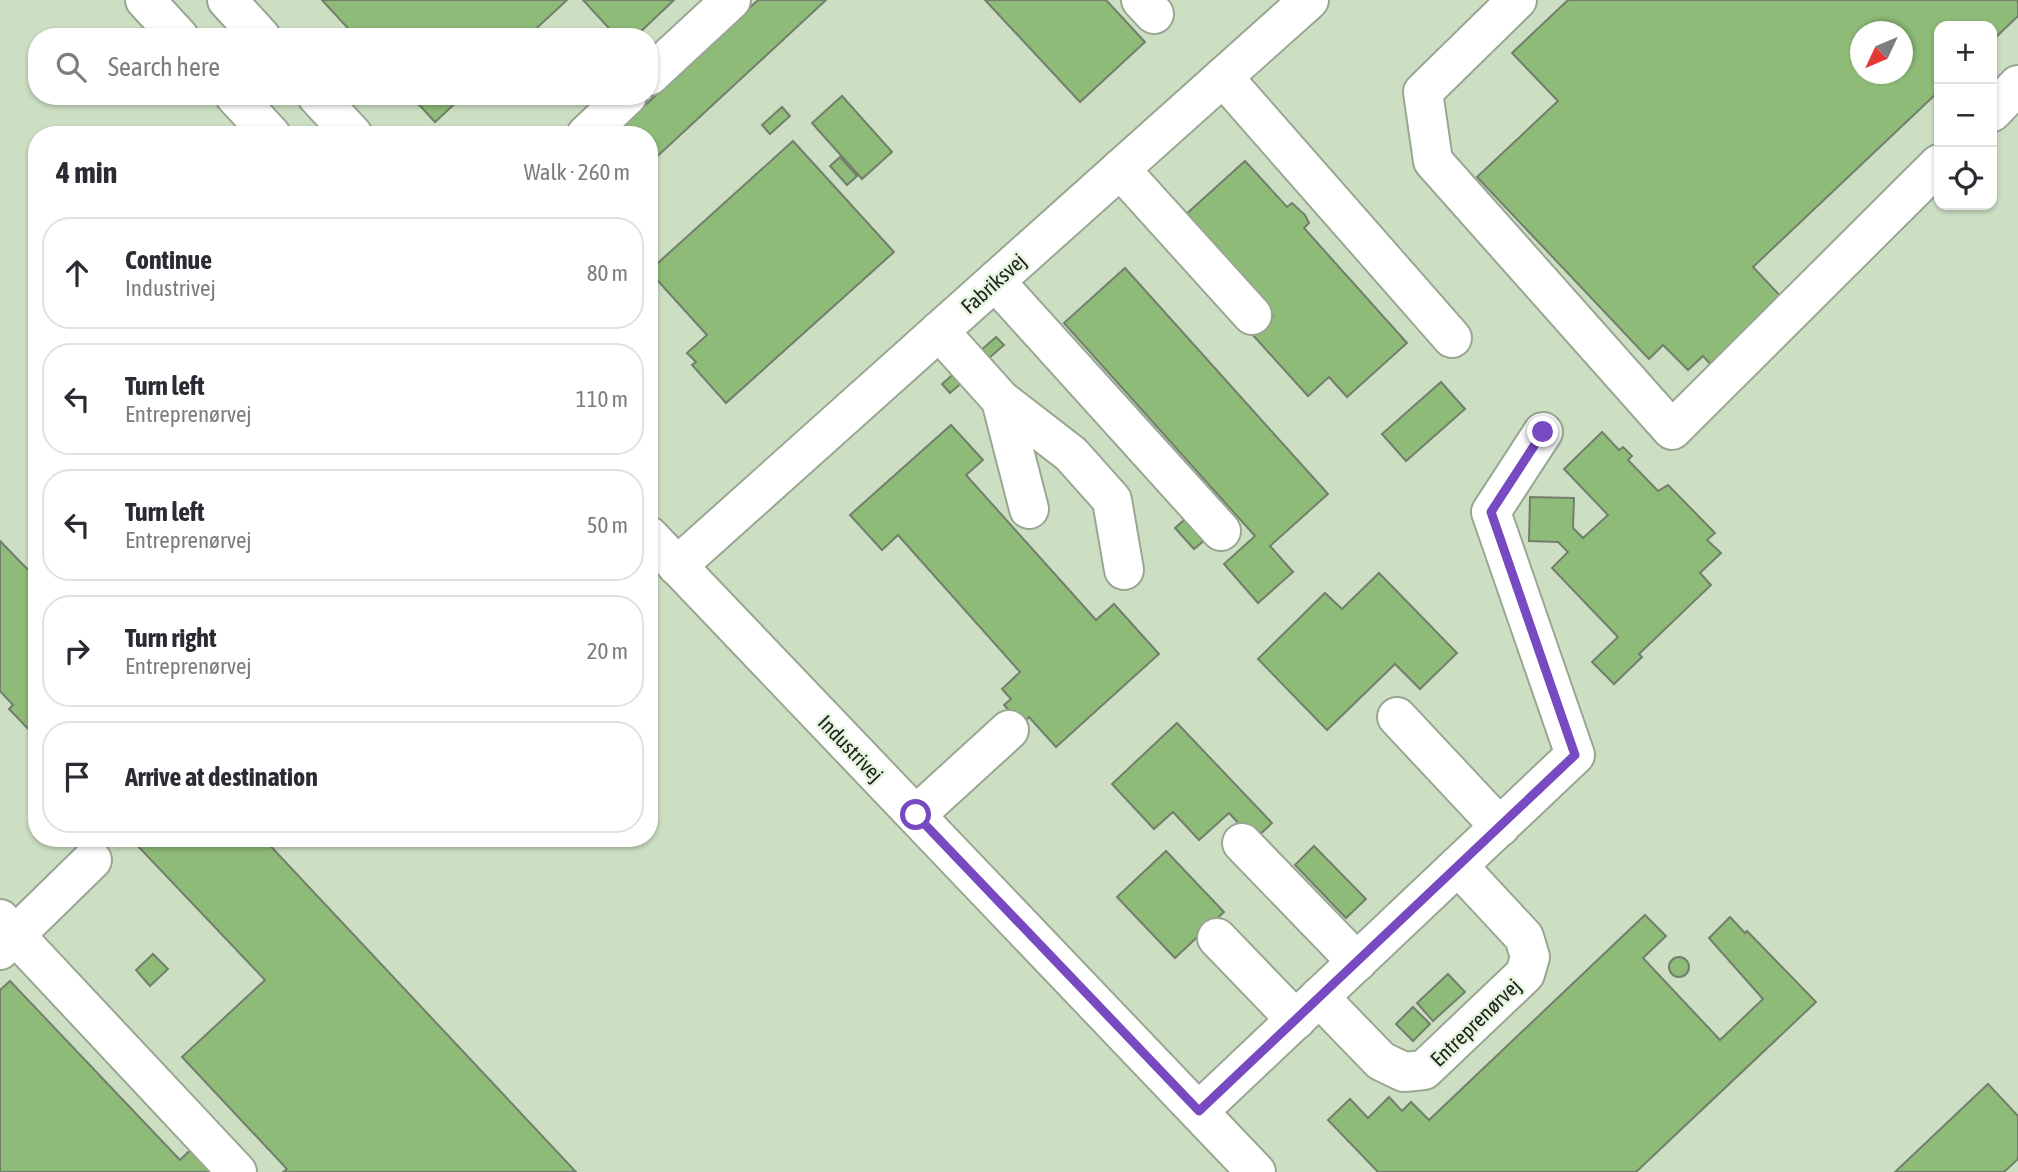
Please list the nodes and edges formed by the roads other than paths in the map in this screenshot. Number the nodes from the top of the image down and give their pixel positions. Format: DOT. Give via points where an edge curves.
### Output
graph roads {
  1 [pos="145,0"];
  2 [pos="227,0"];
  3 [pos="731,0"];
  4 [pos="1308,0"];
  5 [pos="1517,0"];
  6 [pos="171,28"];
  7 [pos="253,28"];
  8 [pos="658,68"];
  9 [pos="1223,77"];
  10 [pos="2018,85"];
  11 [pos="243,105"];
  12 [pos="325,105"];
  13 [pos="618,105"];
  14 [pos="1997,106"];
  15 [pos="263,126"];
  16 [pos="345,126"];
  17 [pos="595,126"];
  18 [pos="1120,169"];
  19 [pos="1934,169"];
  20 [pos="995,281"];
  21 [pos="1252,315"];
  22 [pos="939,331"];
  23 [pos="1452,338"];
  24 [pos="1001,400"];
  25 [pos="1543,432"];
  26 [pos="1029,509"];
  27 [pos="1221,531"];
  28 [pos="658,546"];
  29 [pos="677,566"];
  30 [pos="1124,570"];
  31 [pos="1397,718"];
  32 [pos="1009,730"];
  33 [pos="916,815"];
  34 [pos="1500,827"];
  35 [pos="1242,843"];
  36 [pos="92,860"];
  37 [pos="1458,866"];
  38 [pos="5,935"];
  39 [pos="1217,938"];
  40 [pos="1357,962"];
  41 [pos="1308,1009"];
  42 [pos="1199,1111"];
  43 [pos="237,1172"];
  44 [pos="1256,1172"];
  1 -- 6 [label="street"];
  2 -- 7 [label="street"];
  3 -- 8 [label="street"];
  4 -- 9 [label="street, Fabriksvej"];
  5 -- 19 [label="street" via="1423,92 1433,161 1672,430"];
  9 -- 18 [label="street, Fabriksvej"];
  9 -- 23 [label="street"];
  10 -- 14 [label="street"];
  11 -- 15 [label="street"];
  12 -- 16 [label="street"];
  13 -- 17 [label="street"];
  18 -- 20 [label="street, Fabriksvej"];
  18 -- 21 [label="street"];
  20 -- 22 [label="street, Fabriksvej"];
  20 -- 27 [label="street"];
  22 -- 24 [label="street"];
  22 -- 29 [label="street, Fabriksvej"];
  24 -- 26 [label="street"];
  24 -- 30 [label="street" via="1070,454 1112,500"];
  25 -- 34 [label="street" via="1491,512 1575,755"];
  28 -- 29 [label="street, Industrivej"];
  29 -- 33 [label="street, Industrivej"];
  31 -- 34 [label="street"];
  32 -- 33 [label="street"];
  33 -- 42 [label="street, Industrivej"];
  34 -- 37 [label="street"];
  35 -- 40 [label="street"];
  36 -- 38 [label="street"];
  37 -- 40 [label="street"];
  37 -- 41 [label="street, Entreprenørvej" via="1524,937 1530,957 1525,974 1424,1070 1404,1072 1381,1061"];
  38 -- 43 [label="street"];
  39 -- 41 [label="street, Entreprenørvej"];
  40 -- 41 [label="street"];
  41 -- 42 [label="street"];
  42 -- 44 [label="street, Industrivej"];
}
